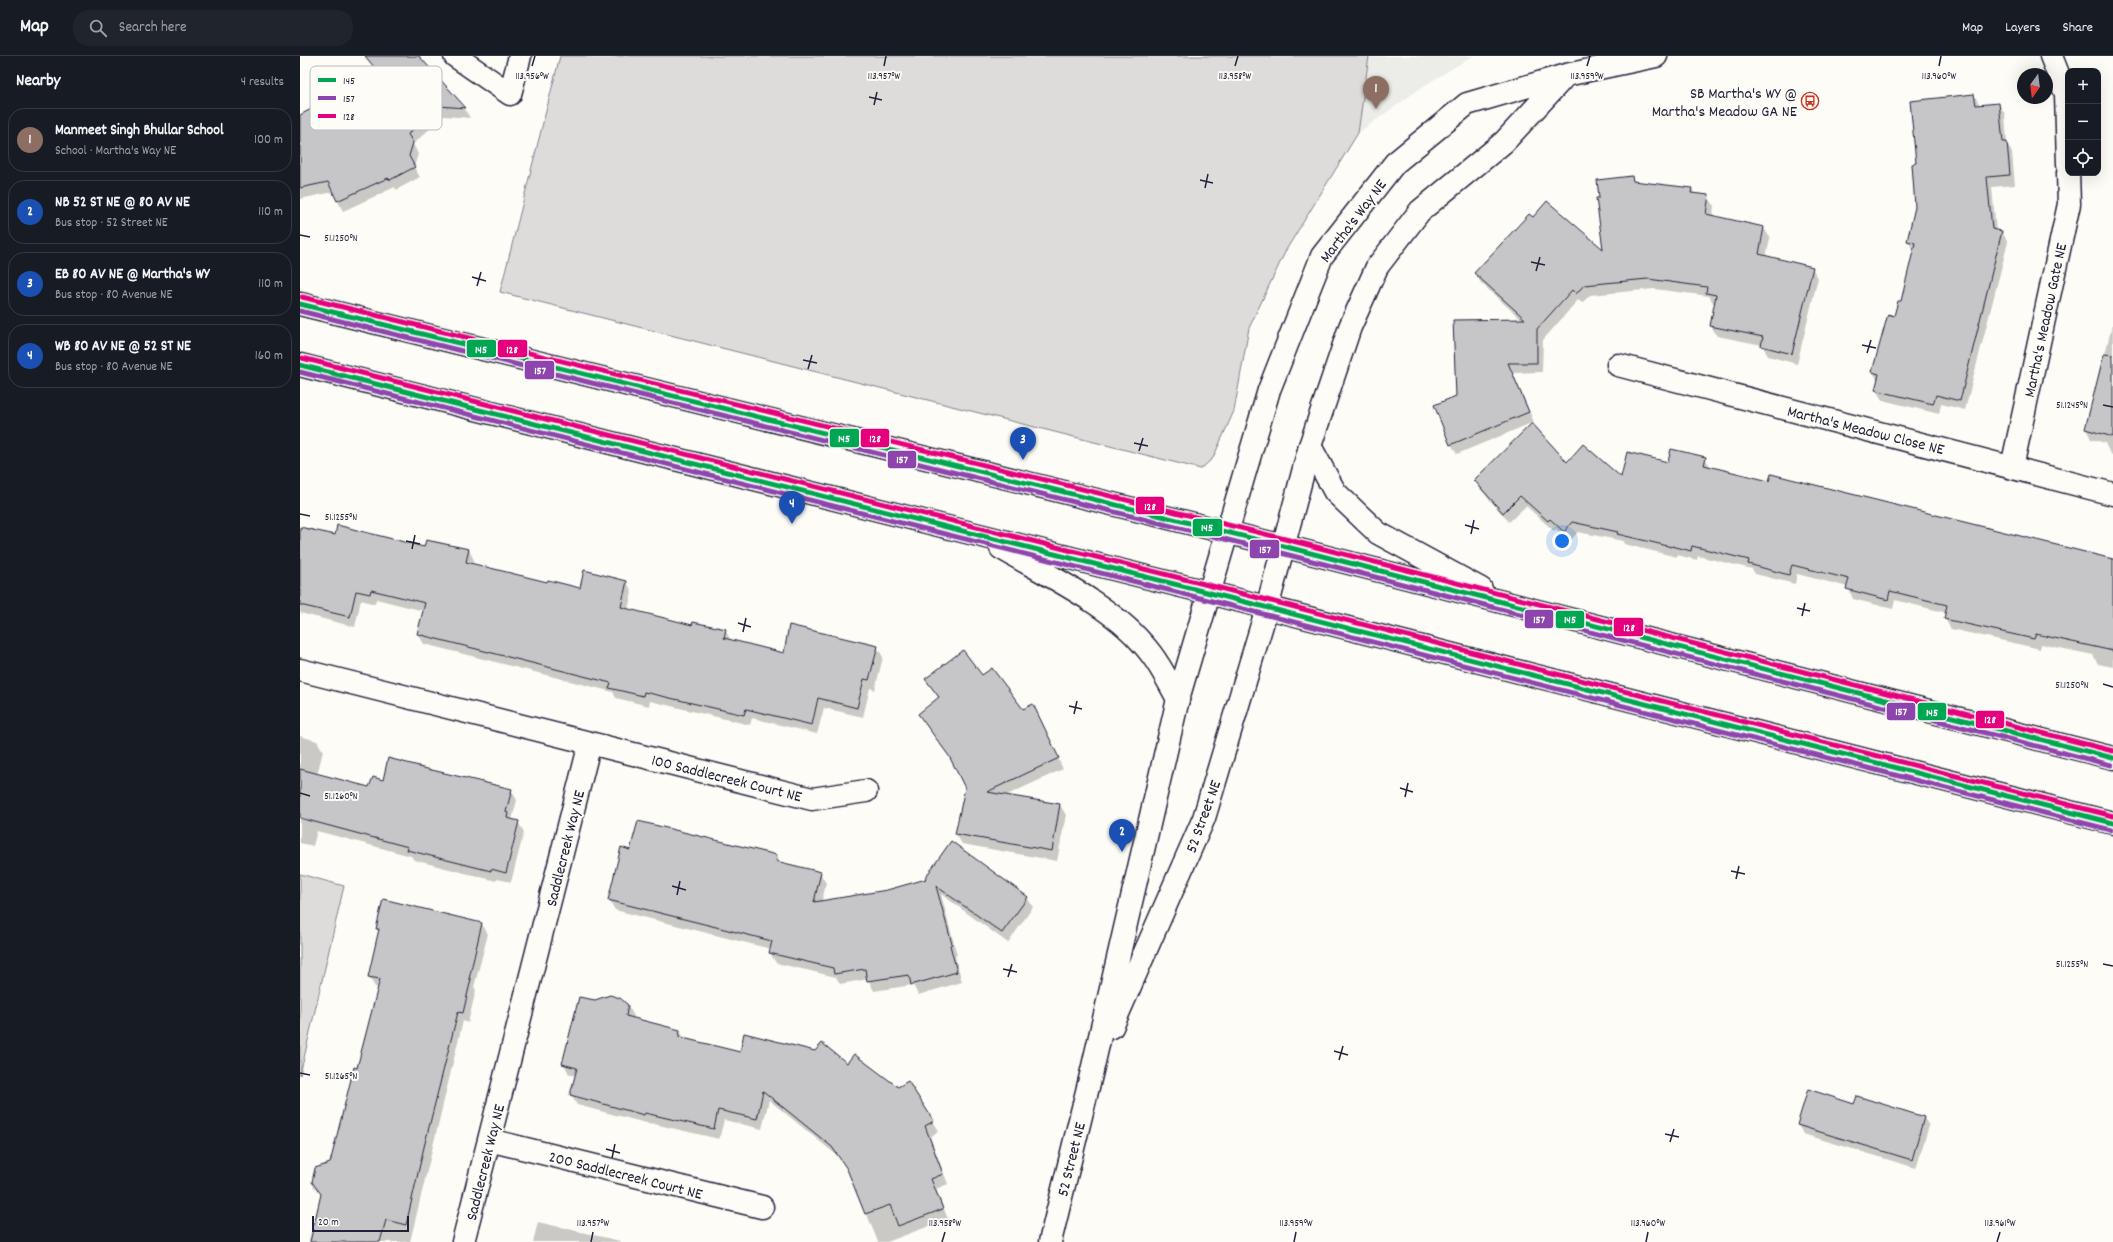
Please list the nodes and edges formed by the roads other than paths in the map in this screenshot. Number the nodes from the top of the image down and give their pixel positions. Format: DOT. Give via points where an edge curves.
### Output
graph roads {
  1 [pos="455,56"];
  2 [pos="520,56"];
  3 [pos="1656,56"];
  4 [pos="2051,56"];
  5 [pos="1566,75"];
  6 [pos="2067,140"];
  7 [pos="2068,176"];
  8 [pos="300,304"];
  9 [pos="300,365"];
  10 [pos="1618,365"];
  11 [pos="1310,446"];
  12 [pos="2012,467"];
  13 [pos="2113,494"];
  14 [pos="1227,533"];
  15 [pos="980,535"];
  16 [pos="1283,546"];
  17 [pos="1210,593"];
  18 [pos="1267,608"];
  19 [pos="1518,608"];
  20 [pos="300,670"];
  21 [pos="1178,699"];
  22 [pos="590,743"];
  23 [pos="2113,758"];
  24 [pos="866,791"];
  25 [pos="2113,823"];
  26 [pos="1091,1075"];
  27 [pos="489,1140"];
  28 [pos="762,1207"];
  29 [pos="463,1242"];
  30 [pos="1050,1242"];
  1 -- 2 [label="street" via="510,94"];
  3 -- 5 [label="street, Martha's Way NE"];
  4 -- 6 [label="street" via="2066,94"];
  5 -- 11 [label="street" via="1504,142 1420,211 1377,267 1350,328"];
  5 -- 14 [label="street, Martha's Way NE" via="1466,104 1395,163 1322,256 1269,390"];
  7 -- 12 [label="street, Martha's Meadow Gate NE" via="2069,204"];
  8 -- 14 [label="street"];
  9 -- 15 [label="street"];
  10 -- 12 [label="street, Martha's Meadow Close NE"];
  11 -- 16 [label="street"];
  11 -- 19 [label="street" via="1335,492 1378,533"];
  12 -- 13 [label="street, Martha's Meadow Close NE"];
  14 -- 16 [label="street"];
  14 -- 17 [label="street, 52 Street NE"];
  15 -- 17 [label="street"];
  15 -- 21 [label="street" via="1103,608 1142,642"];
  16 -- 18 [label="street, 52 Street NE"];
  16 -- 19 [label="street"];
  17 -- 18 [label="street"];
  17 -- 21 [label="street, 52 Street NE"];
  18 -- 25 [label="street"];
  18 -- 26 [label="street, 52 Street NE" via="1204,818"];
  19 -- 23 [label="street"];
  20 -- 22 [label="street"];
  21 -- 26 [label="street, 52 Street NE"];
  22 -- 24 [label="street, 100 Saddlecreek Court NE" via="812,799"];
  22 -- 27 [label="street, Saddlecreek Way NE"];
  26 -- 30 [label="street, 52 Street NE"];
  27 -- 28 [label="street, 200 Saddlecreek Court NE"];
  27 -- 29 [label="street, Saddlecreek Way NE"];
}
